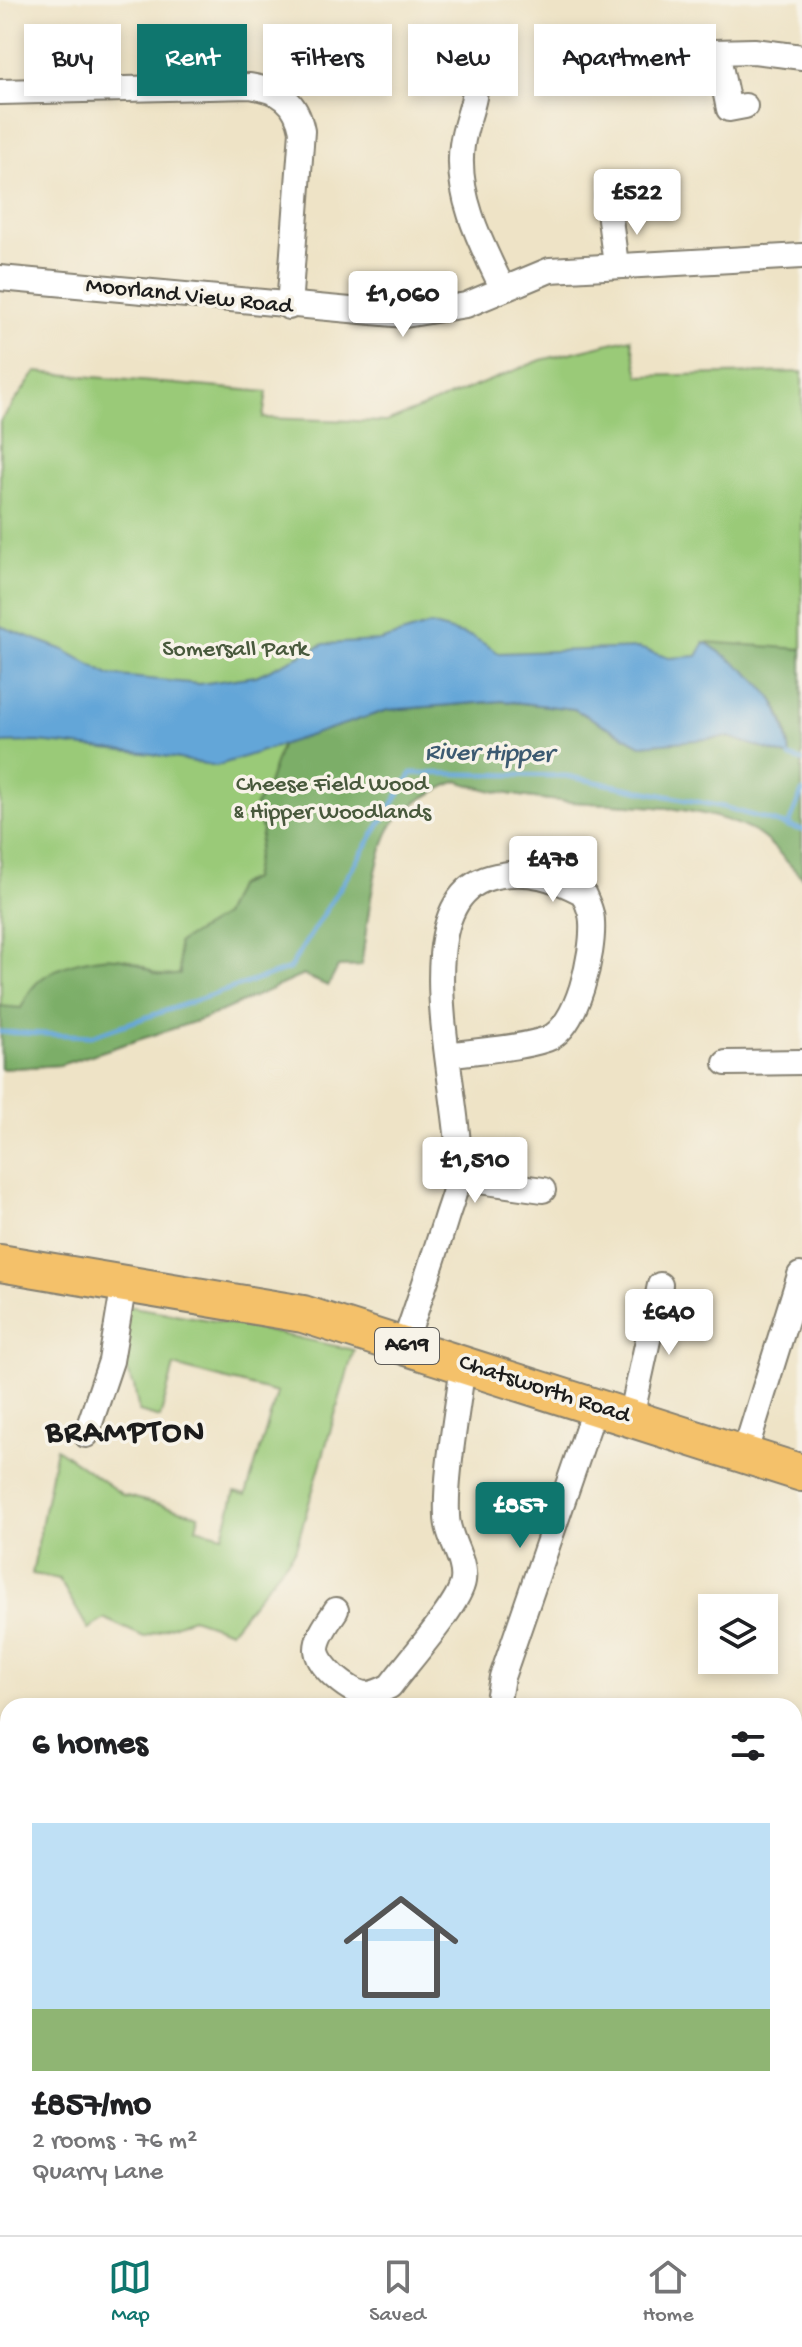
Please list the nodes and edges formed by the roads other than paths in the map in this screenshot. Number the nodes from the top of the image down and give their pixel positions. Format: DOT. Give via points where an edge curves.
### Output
graph roads {
  1 [pos="717,52"];
  2 [pos="802,57"];
  3 [pos="0,92"];
  4 [pos="476,96"];
  5 [pos="745,106"];
  6 [pos="618,193"];
  7 [pos="802,256"];
  8 [pos="616,265"];
  9 [pos="0,278"];
  10 [pos="503,289"];
  11 [pos="289,307"];
  12 [pos="448,1055"];
  13 [pos="802,1062"];
  14 [pos="726,1063"];
  15 [pos="458,1178"];
  16 [pos="543,1190"];
  17 [pos="0,1265"];
  18 [pos="800,1275"];
  19 [pos="124,1283"];
  20 [pos="660,1285"];
  21 [pos="404,1345"];
  22 [pos="463,1363"];
  23 [pos="595,1407"];
  24 [pos="631,1418"];
  25 [pos="86,1435"];
  26 [pos="744,1455"];
  27 [pos="802,1473"];
  28 [pos="336,1610"];
  29 [pos="498,1698"];
  1 -- 2 [label="street"];
  1 -- 5 [label="street" via="729,109"];
  3 -- 11 [label="street" via="250,86 283,93 294,106 302,131"];
  4 -- 10 [label="street" via="462,144 466,196"];
  6 -- 8 [label="street" via="607,196"];
  7 -- 8 [label="street, Moorland View Road"];
  8 -- 10 [label="street, Moorland View Road" via="550,270"];
  9 -- 11 [label="street, Moorland View Road"];
  10 -- 11 [label="street, Moorland View Road" via="466,305 405,315"];
  12 -- 12 [label="street" via="441,969 457,901 480,879 515,872 557,879 583,893 592,918 593,950 566,1021 549,1039"];
  12 -- 15 [label="street" via="457,1115"];
  13 -- 14 [label="street"];
  15 -- 16 [label="street"];
  15 -- 21 [label="street"];
  17 -- 19 [label="highway, Chatsworth Road / A619"];
  18 -- 26 [label="street"];
  19 -- 21 [label="highway, Chatsworth Road / A619" via="303,1314"];
  19 -- 25 [label="street" via="111,1361"];
  20 -- 24 [label="street"];
  21 -- 22 [label="highway, Chatsworth Road / A619"];
  22 -- 23 [label="highway, Chatsworth Road / A619"];
  22 -- 28 [label="street" via="446,1516 462,1566 456,1598 390,1686 378,1693 352,1689 321,1663 318,1641"];
  23 -- 24 [label="highway, Chatsworth Road / A619"];
  23 -- 29 [label="street"];
  24 -- 26 [label="highway, Chatsworth Road / A619"];
  26 -- 27 [label="highway, Chatsworth Road / A619"];
}
